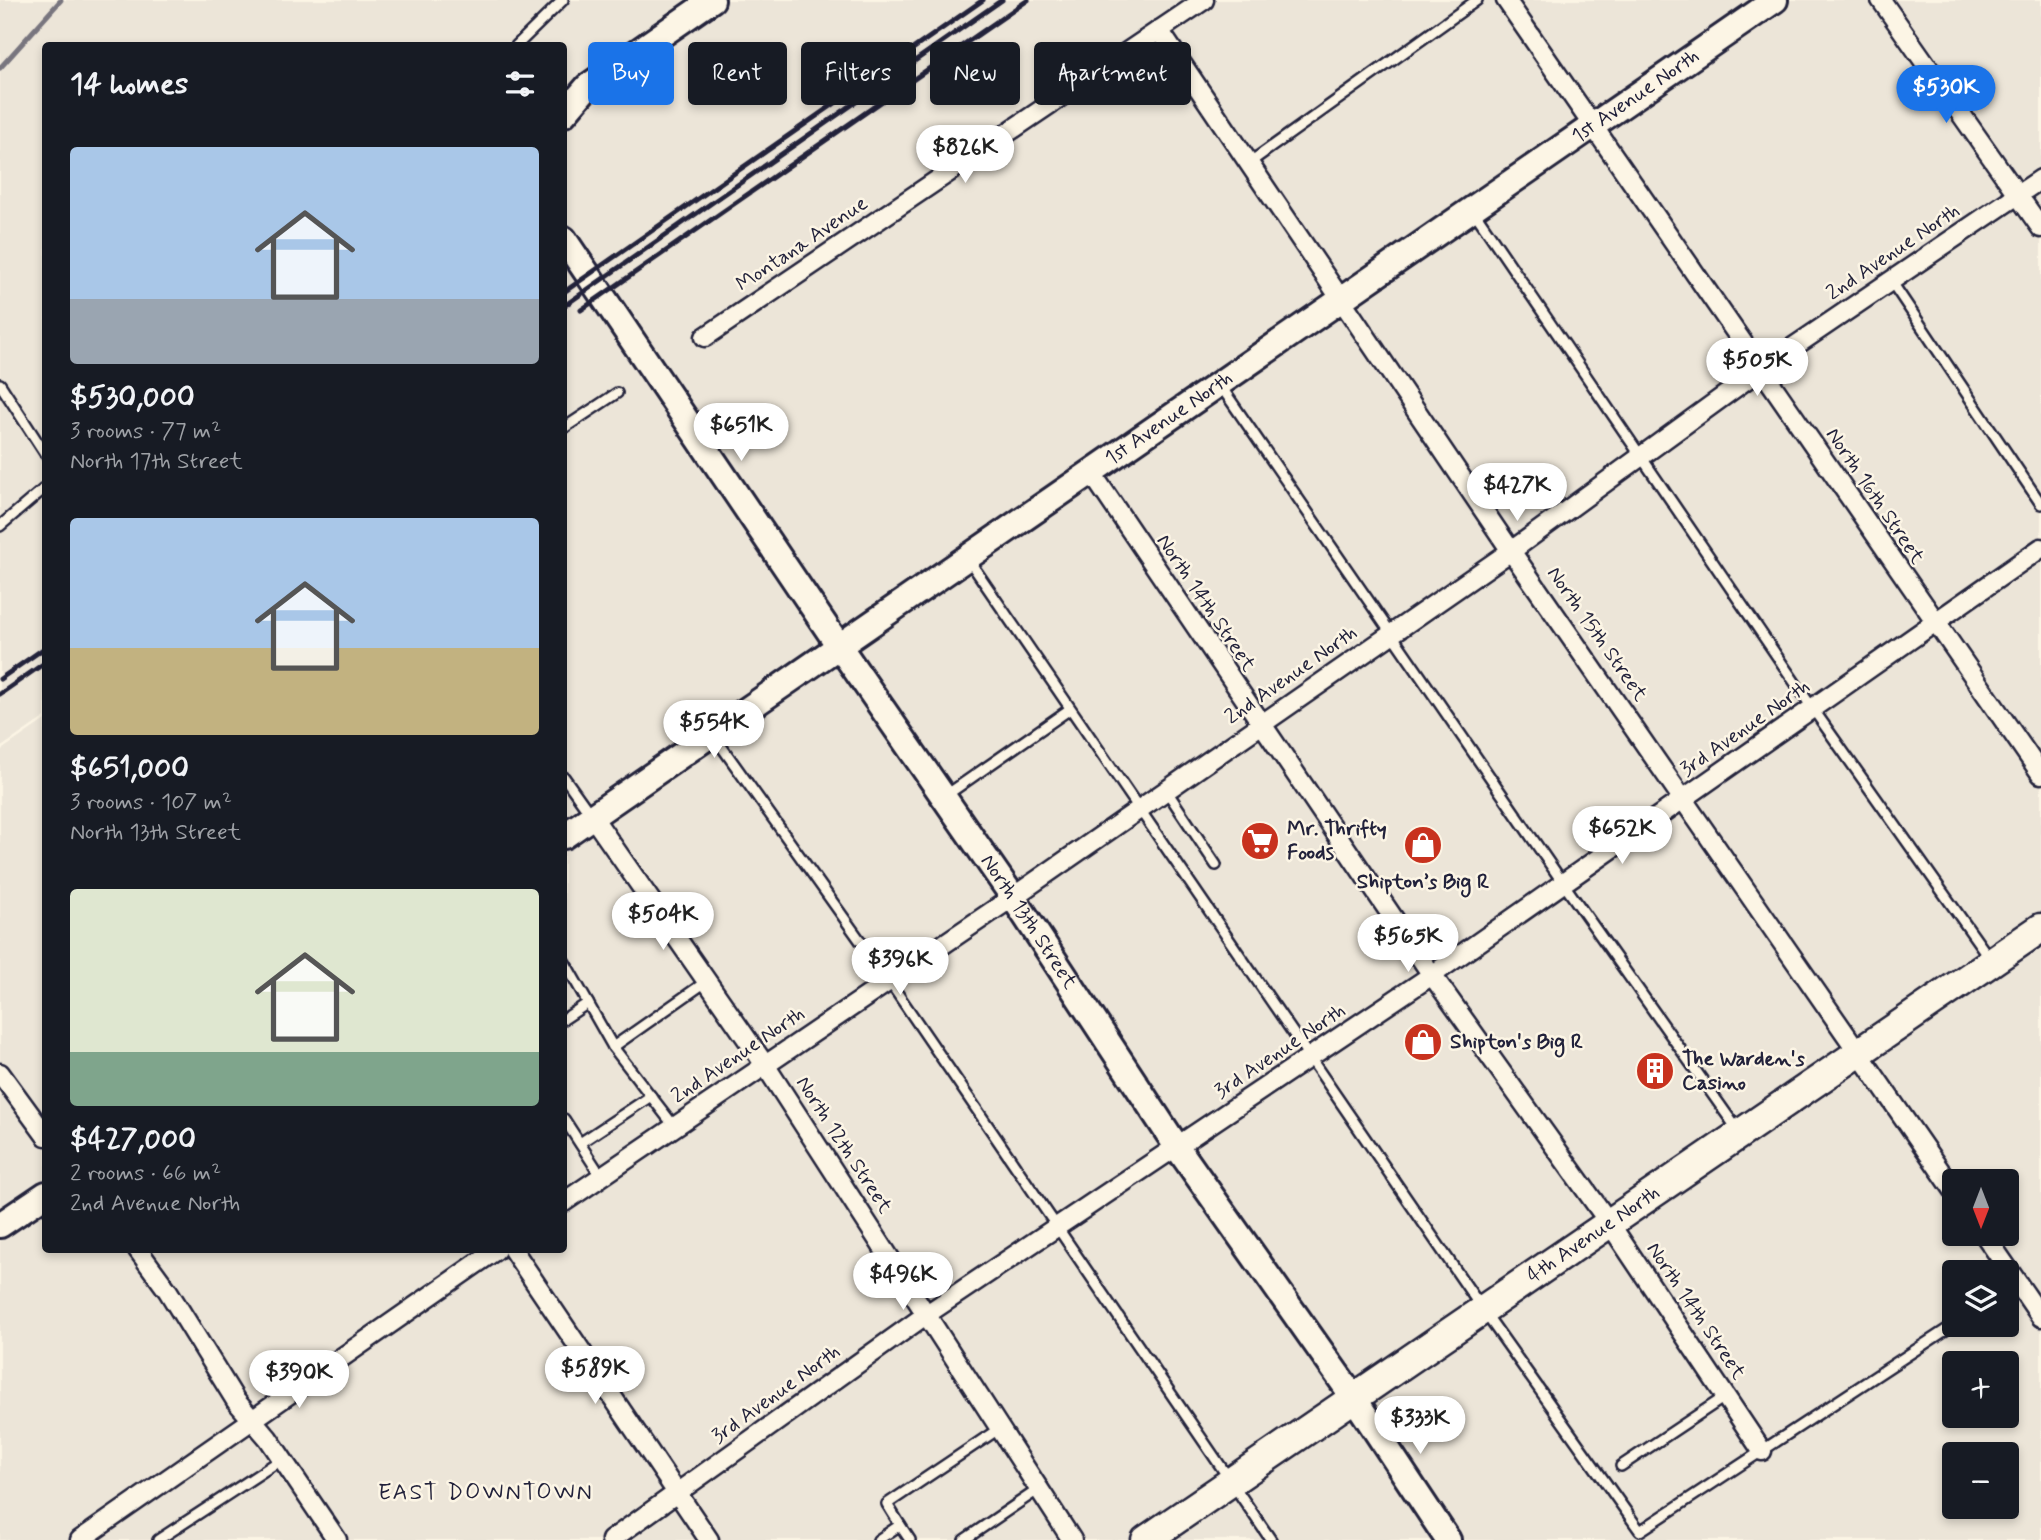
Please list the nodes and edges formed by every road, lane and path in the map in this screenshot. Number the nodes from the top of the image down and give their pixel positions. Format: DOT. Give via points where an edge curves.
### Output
graph roads {
  1 [pos="563,0"];
  2 [pos="712,0"];
  3 [pos="1203,0"];
  4 [pos="1477,0"];
  5 [pos="1506,0"];
  6 [pos="1775,0"];
  7 [pos="1881,0"];
  8 [pos="1159,30"];
  9 [pos="520,42"];
  10 [pos="567,110"];
  11 [pos="1593,125"];
  12 [pos="1249,163"];
  13 [pos="2041,179"];
  14 [pos="2019,194"];
  15 [pos="1472,209"];
  16 [pos="2041,228"];
  17 [pos="567,244"];
  18 [pos="1891,281"];
  19 [pos="1342,299"];
  20 [pos="705,337"];
  21 [pos="1761,369"];
  22 [pos="0,384"];
  23 [pos="1219,384"];
  24 [pos="617,393"];
  25 [pos="567,426"];
  26 [pos="42,449"];
  27 [pos="1640,457"];
  28 [pos="1091,472"];
  29 [pos="42,490"];
  30 [pos="2041,505"];
  31 [pos="0,526"];
  32 [pos="2041,548"];
  33 [pos="1511,551"];
  34 [pos="967,557"];
  35 [pos="1934,622"];
  36 [pos="1391,634"];
  37 [pos="838,646"];
  38 [pos="1070,709"];
  39 [pos="1813,709"];
  40 [pos="1260,724"];
  41 [pos="712,733"];
  42 [pos="2041,774"];
  43 [pos="567,782"];
  44 [pos="1166,790"];
  45 [pos="944,797"];
  46 [pos="1685,799"];
  47 [pos="1138,810"];
  48 [pos="592,816"];
  49 [pos="567,834"];
  50 [pos="1216,865"];
  51 [pos="1563,883"];
  52 [pos="1013,897"];
  53 [pos="2041,928"];
  54 [pos="1991,961"];
  55 [pos="567,966"];
  56 [pos="1432,975"];
  57 [pos="707,981"];
  58 [pos="889,981"];
  59 [pos="588,1003"];
  60 [pos="567,1017"];
  61 [pos="613,1046"];
  62 [pos="1857,1051"];
  63 [pos="1311,1057"];
  64 [pos="765,1065"];
  65 [pos="0,1073"];
  66 [pos="651,1096"];
  67 [pos="567,1124"];
  68 [pos="674,1126"];
  69 [pos="42,1131"];
  70 [pos="1740,1133"];
  71 [pos="580,1143"];
  72 [pos="1177,1147"];
  73 [pos="1942,1173"];
  74 [pos="601,1175"];
  75 [pos="42,1197"];
  76 [pos="567,1200"];
  77 [pos="1610,1224"];
  78 [pos="0,1225"];
  79 [pos="1056,1228"];
  80 [pos="1992,1246"];
  81 [pos="140,1253"];
  82 [pos="492,1253"];
  83 [pos="515,1253"];
  84 [pos="1483,1310"];
  85 [pos="927,1314"];
  86 [pos="2041,1317"];
  87 [pos="1942,1333"];
  88 [pos="1726,1396"];
  89 [pos="1354,1398"];
  90 [pos="251,1419"];
  91 [pos="1000,1428"];
  92 [pos="1762,1451"];
  93 [pos="282,1459"];
  94 [pos="1621,1466"];
  95 [pos="1233,1481"];
  96 [pos="1039,1489"];
  97 [pos="677,1493"];
  98 [pos="900,1525"];
  99 [pos="80,1540"];
  100 [pos="158,1540"];
  101 [pos="337,1540"];
  102 [pos="611,1540"];
  103 [pos="709,1540"];
  104 [pos="878,1540"];
  105 [pos="910,1540"];
  106 [pos="964,1540"];
  107 [pos="1072,1540"];
  108 [pos="1146,1540"];
  109 [pos="1271,1540"];
  110 [pos="1448,1540"];
  1 -- 9 [label="lane"];
  2 -- 10 [label="street" via="588,86"];
  3 -- 8 [label="street, Montana Avenue"];
  4 -- 12 [label="lane"];
  5 -- 11 [label="street, North 16th Street"];
  6 -- 11 [label="street, 1st Avenue North"];
  7 -- 14 [label="street"];
  8 -- 12 [label="street, North 15th Street"];
  8 -- 20 [label="street, Montana Avenue"];
  11 -- 15 [label="street, 1st Avenue North"];
  11 -- 21 [label="street, North 16th Street"];
  12 -- 19 [label="street, North 15th Street"];
  13 -- 14 [label="street, 2nd Avenue North"];
  14 -- 16 [label="street"];
  14 -- 18 [label="street, 2nd Avenue North"];
  15 -- 19 [label="street, 1st Avenue North"];
  15 -- 27 [label="lane"];
  17 -- 37 [label="street, North 13th Street"];
  18 -- 21 [label="street, 2nd Avenue North"];
  18 -- 30 [label="lane"];
  19 -- 23 [label="street, 1st Avenue North"];
  19 -- 33 [label="street, North 15th Street"];
  21 -- 27 [label="street, 2nd Avenue North"];
  21 -- 35 [label="street, North 16th Street"];
  22 -- 26 [label="lane"];
  23 -- 28 [label="street, 1st Avenue North"];
  23 -- 36 [label="lane"];
  24 -- 25 [label="lane"];
  27 -- 33 [label="street, 2nd Avenue North"];
  27 -- 39 [label="lane"];
  28 -- 34 [label="street, 1st Avenue North"];
  28 -- 40 [label="street, North 14th Street"];
  29 -- 31 [label="lane"];
  32 -- 35 [label="street, 3rd Avenue North"];
  33 -- 36 [label="street, 2nd Avenue North"];
  33 -- 46 [label="street, North 15th Street"];
  34 -- 37 [label="street, 1st Avenue North"];
  34 -- 38 [label="lane"];
  35 -- 39 [label="street, 3rd Avenue North"];
  35 -- 42 [label="street, North 16th Street"];
  36 -- 40 [label="street, 2nd Avenue North"];
  36 -- 51 [label="lane"];
  37 -- 41 [label="street, 1st Avenue North"];
  37 -- 45 [label="street, North 13th Street"];
  38 -- 45 [label="lane"];
  38 -- 47 [label="lane"];
  39 -- 46 [label="street, 3rd Avenue North"];
  39 -- 54 [label="lane"];
  40 -- 44 [label="street, 2nd Avenue North"];
  40 -- 56 [label="street, North 14th Street"];
  41 -- 48 [label="street, 1st Avenue North"];
  41 -- 58 [label="lane"];
  43 -- 48 [label="lane"];
  44 -- 47 [label="street, 2nd Avenue North"];
  44 -- 50 [label="lane"];
  45 -- 52 [label="street, North 13th Street"];
  46 -- 51 [label="street, 3rd Avenue North"];
  46 -- 62 [label="street, North 15th Street"];
  47 -- 52 [label="street, 2nd Avenue North"];
  47 -- 63 [label="lane"];
  48 -- 49 [label="street, 1st Avenue North"];
  48 -- 57 [label="street, North 12th Street"];
  51 -- 56 [label="street, 3rd Avenue North"];
  51 -- 70 [label="lane"];
  52 -- 58 [label="street, 2nd Avenue North"];
  52 -- 72 [label="street, North 13th Street"];
  53 -- 54 [label="main road, 4th Avenue North"];
  54 -- 62 [label="main road, 4th Avenue North"];
  55 -- 59 [label="lane"];
  56 -- 63 [label="street, 3rd Avenue North"];
  56 -- 77 [label="street, North 14th Street"];
  57 -- 61 [label="lane"];
  57 -- 64 [label="street, North 12th Street"];
  58 -- 64 [label="street, 2nd Avenue North"];
  58 -- 79 [label="lane"];
  59 -- 60 [label="lane"];
  59 -- 61 [label="lane"];
  61 -- 66 [label="lane"];
  62 -- 70 [label="main road, 4th Avenue North"];
  62 -- 73 [label="street, North 15th Street"];
  63 -- 72 [label="street, 3rd Avenue North"];
  63 -- 84 [label="lane"];
  64 -- 68 [label="street, 2nd Avenue North"];
  64 -- 85 [label="street, North 12th Street"];
  65 -- 69 [label="street"];
  66 -- 68 [label="lane"];
  66 -- 71 [label="lane"];
  67 -- 71 [label="lane"];
  68 -- 74 [label="street, 2nd Avenue North"];
  70 -- 77 [label="main road, 4th Avenue North"];
  71 -- 74 [label="lane"];
  72 -- 79 [label="street, 3rd Avenue North"];
  72 -- 89 [label="street, North 13th Street"];
  74 -- 76 [label="street, 2nd Avenue North"];
  75 -- 78 [label="street"];
  77 -- 84 [label="main road, 4th Avenue North"];
  77 -- 88 [label="street, North 14th Street"];
  79 -- 85 [label="street, 3rd Avenue North"];
  79 -- 95 [label="lane"];
  80 -- 86 [label="street"];
  81 -- 90 [label="street"];
  82 -- 90 [label="street"];
  83 -- 97 [label="street"];
  84 -- 89 [label="main road, 4th Avenue North"];
  84 -- 92 [label="lane" via="1640,1531"];
  85 -- 91 [label="street, North 12th Street"];
  85 -- 97 [label="street, 3rd Avenue North"];
  87 -- 92 [label="lane"];
  88 -- 92 [label="street, North 14th Street"];
  88 -- 94 [label="lane"];
  89 -- 95 [label="main road, 4th Avenue North"];
  89 -- 110 [label="street, North 13th Street"];
  90 -- 93 [label="street"];
  90 -- 99 [label="street"];
  91 -- 96 [label="street, North 12th Street"];
  91 -- 98 [label="lane" via="887,1504"];
  93 -- 100 [label="lane"];
  93 -- 101 [label="street"];
  95 -- 108 [label="main road, 4th Avenue North"];
  95 -- 109 [label="lane"];
  96 -- 106 [label="lane"];
  96 -- 107 [label="street, North 12th Street"];
  97 -- 102 [label="street, 3rd Avenue North"];
  97 -- 103 [label="street"];
  98 -- 104 [label="lane"];
  98 -- 105 [label="lane"];
}
